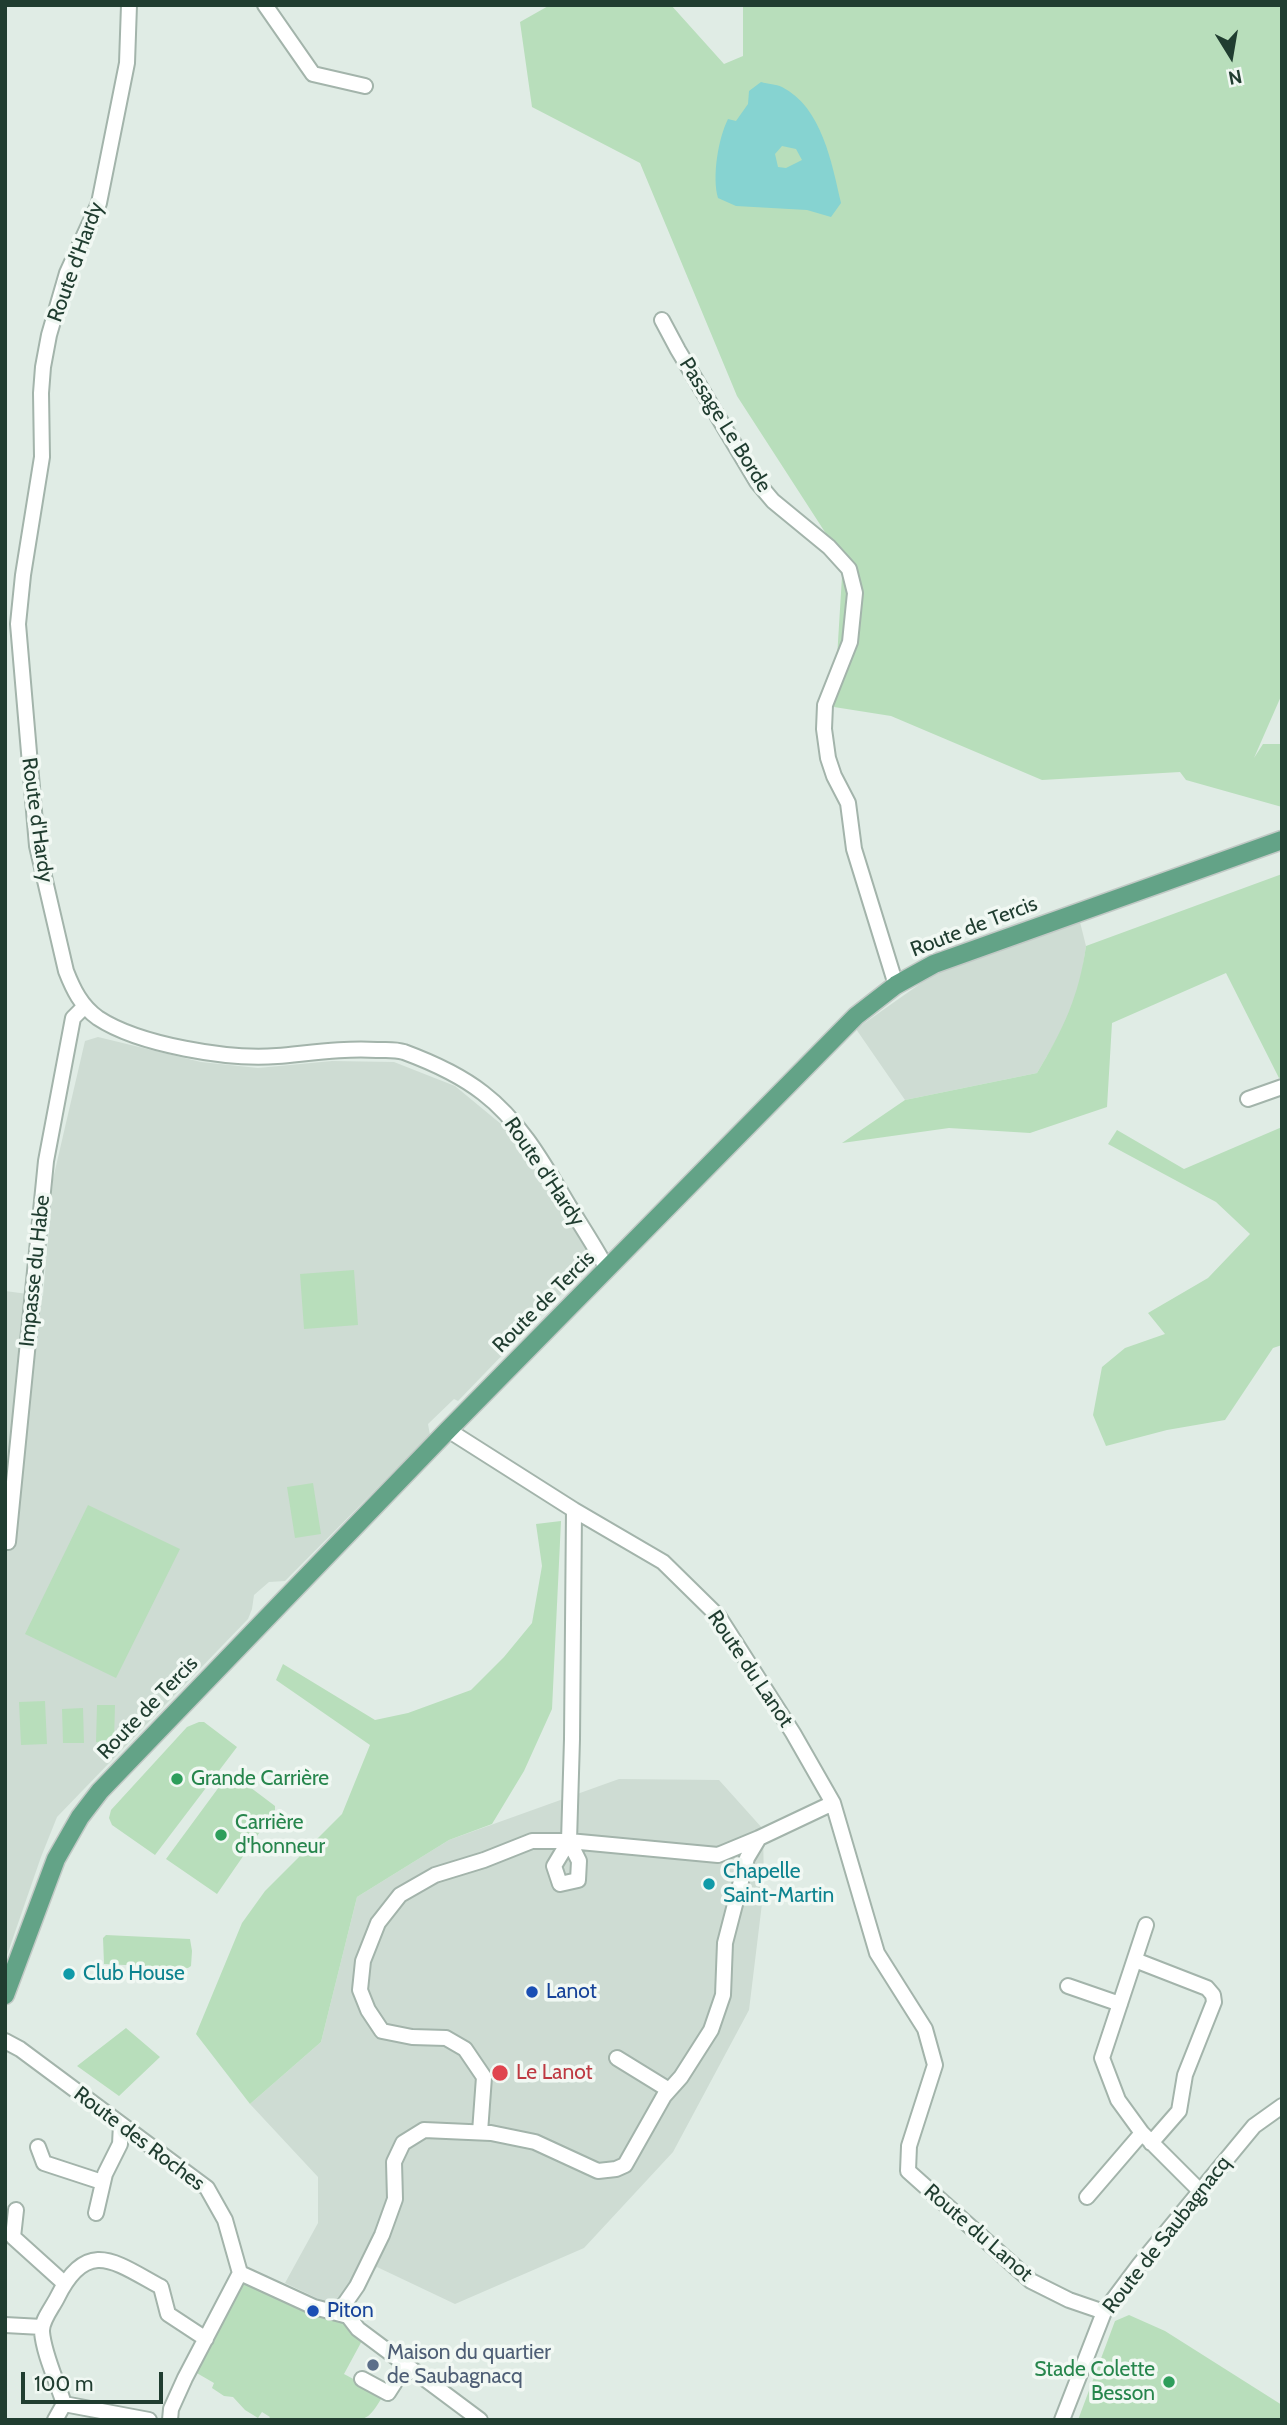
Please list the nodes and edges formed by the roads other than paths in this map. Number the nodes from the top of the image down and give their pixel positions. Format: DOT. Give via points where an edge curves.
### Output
graph roads {
  1 [pos="129,5"];
  2 [pos="265,5"];
  3 [pos="365,86"];
  4 [pos="662,320"];
  5 [pos="1282,840"];
  6 [pos="897,985"];
  7 [pos="85,1006"];
  8 [pos="1282,1087"];
  9 [pos="1248,1099"];
  10 [pos="607,1269"];
  11 [pos="448,1430"];
  12 [pos="574,1510"];
  13 [pos="8,1542"];
  14 [pos="833,1803"];
  15 [pos="759,1838"];
  16 [pos="569,1841"];
  17 [pos="1146,1925"];
  18 [pos="1135,1960"];
  19 [pos="1068,1986"];
  20 [pos="5,1995"];
  21 [pos="1120,2004"];
  22 [pos="5,2041"];
  23 [pos="617,2058"];
  24 [pos="669,2090"];
  25 [pos="1282,2106"];
  26 [pos="121,2124"];
  27 [pos="480,2132"];
  28 [pos="1146,2138"];
  29 [pos="38,2147"];
  30 [pos="102,2182"];
  31 [pos="1200,2191"];
  32 [pos="1087,2197"];
  33 [pos="16,2210"];
  34 [pos="96,2213"];
  35 [pos="240,2273"];
  36 [pos="64,2283"];
  37 [pos="339,2312"];
  38 [pos="1104,2312"];
  39 [pos="5,2325"];
  40 [pos="41,2327"];
  41 [pos="206,2339"];
  42 [pos="406,2365"];
  43 [pos="362,2379"];
  44 [pos="64,2404"];
  45 [pos="55,2420"];
  46 [pos="149,2420"];
  47 [pos="170,2420"];
  48 [pos="480,2420"];
  49 [pos="1062,2420"];
  1 -- 7 [label="street, Route d'Hardy" via="125,76 99,203 67,273 43,367 42,457 18,624 37,846 66,971"];
  2 -- 3 [label="street" via="313,74"];
  4 -- 6 [label="street, Passage Le Borde" via="757,482 849,569 855,593 850,642 825,705 824,729 828,758 848,803 854,849"];
  5 -- 6 [label="main road, Route de Tercis" via="953,956"];
  6 -- 10 [label="main road, Route de Tercis" via="838,1033"];
  7 -- 10 [label="street, Route d'Hardy" via="99,1018 136,1034 196,1051 274,1056 348,1048 400,1051 430,1062 484,1093 505,1113 553,1179"];
  7 -- 13 [label="street, Impasse du Habe" via="73,1018 46,1161"];
  8 -- 9 [label="street"];
  10 -- 11 [label="main road, Route de Tercis"];
  11 -- 12 [label="street, Route du Lanot"];
  11 -- 20 [label="main road, Route de Tercis" via="100,1791 56,1859"];
  12 -- 14 [label="street, Route du Lanot" via="663,1562 719,1617"];
  12 -- 16 [label="street"];
  14 -- 15 [label="street"];
  14 -- 38 [label="street, Route du Lanot" via="877,1953 925,2029 935,2065 909,2146 908,2171 1031,2281"];
  15 -- 16 [label="street" via="719,1855"];
  15 -- 24 [label="street" via="747,1858 725,1943 723,1996 715,2019 700,2049"];
  16 -- 27 [label="street" via="533,1841 435,1875 412,1888 400,1895 379,1923 363,1961 360,1990 382,2031 446,2038 465,2049 484,2077"];
  17 -- 18 [label="street"];
  18 -- 21 [label="street"];
  18 -- 28 [label="street" via="1207,1988 1214,2002 1185,2074 1179,2111"];
  19 -- 21 [label="street"];
  21 -- 28 [label="street" via="1102,2058 1118,2100"];
  22 -- 26 [label="street, Route des Roches"];
  23 -- 24 [label="street"];
  24 -- 27 [label="street" via="625,2165 616,2169 598,2171 535,2142"];
  25 -- 31 [label="street, Route de Saubagnacq" via="1254,2126"];
  26 -- 30 [label="street" via="120,2144"];
  26 -- 35 [label="street, Route des Roches" via="207,2188 225,2220"];
  27 -- 37 [label="street" via="424,2130 403,2143 394,2162 395,2199 382,2235"];
  28 -- 31 [label="street"];
  28 -- 32 [label="street"];
  29 -- 30 [label="street" via="44,2163"];
  30 -- 34 [label="street"];
  31 -- 38 [label="street, Route de Saubagnacq"];
  33 -- 36 [label="street" via="13,2237"];
  35 -- 37 [label="street" via="314,2307"];
  35 -- 41 [label="street"];
  36 -- 40 [label="street"];
  36 -- 41 [label="street" via="68,2275 93,2260 110,2260 161,2287 168,2314"];
  37 -- 42 [label="street"];
  38 -- 49 [label="street, Route de Saubagnacq"];
  39 -- 40 [label="street"];
  40 -- 44 [label="street"];
  41 -- 47 [label="street" via="171,2409"];
  42 -- 43 [label="street" via="388,2393"];
  42 -- 48 [label="street"];
  44 -- 45 [label="street"];
  44 -- 46 [label="street"];
}
